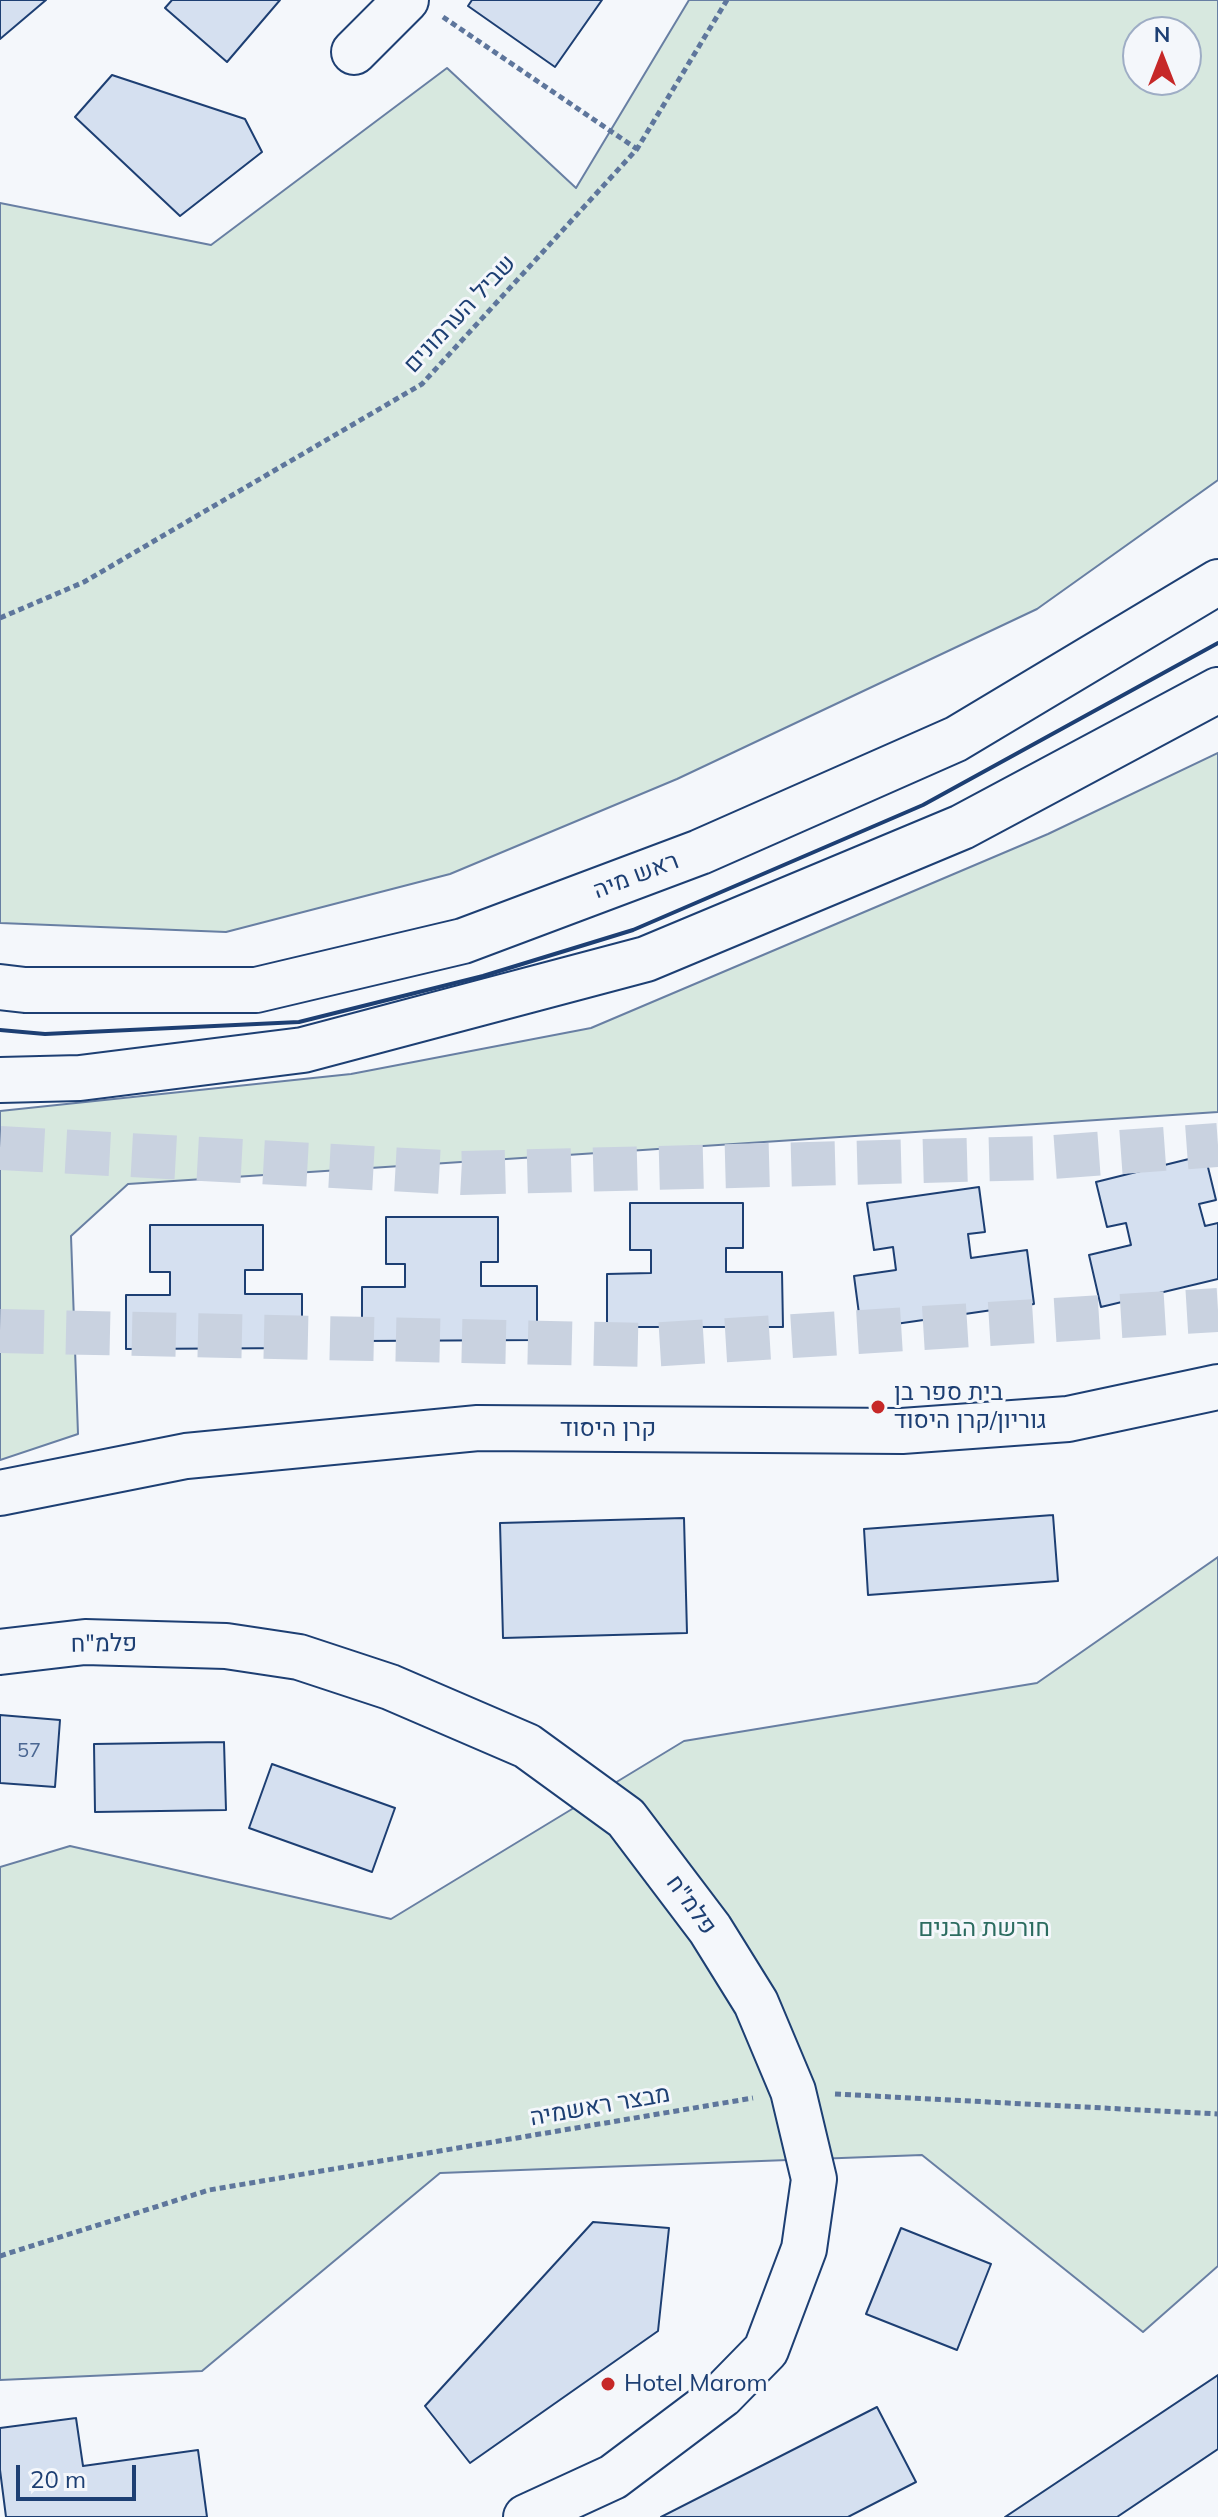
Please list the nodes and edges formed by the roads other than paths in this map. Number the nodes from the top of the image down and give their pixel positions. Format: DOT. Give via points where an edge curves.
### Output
graph roads {
  1 [pos="419,4"];
  2 [pos="354,52"];
  3 [pos="1218,582"];
  4 [pos="1218,690"];
  5 [pos="0,987"];
  6 [pos="0,1080"];
  7 [pos="1218,1387"];
  8 [pos="0,1493"];
  9 [pos="0,1652"];
  10 [pos="526,2517"];
  1 -- 2 [label="street"];
  3 -- 5 [label="street, ראש מיה" via="956,739 700,852 463,941 256,990"];
  4 -- 6 [label="street" via="962,827 646,959 303,1050 80,1078"];
  7 -- 8 [label="street, קרן היסוד" via="1068,1419 902,1431 478,1428 186,1456"];
  9 -- 10 [label="street, פלמ\"ח" via="85,1642 226,1646 299,1657 390,1687 527,1746 626,1818 710,1929 756,2003 793,2091 814,2179 804,2249 766,2350 722,2395 613,2477"];
}
